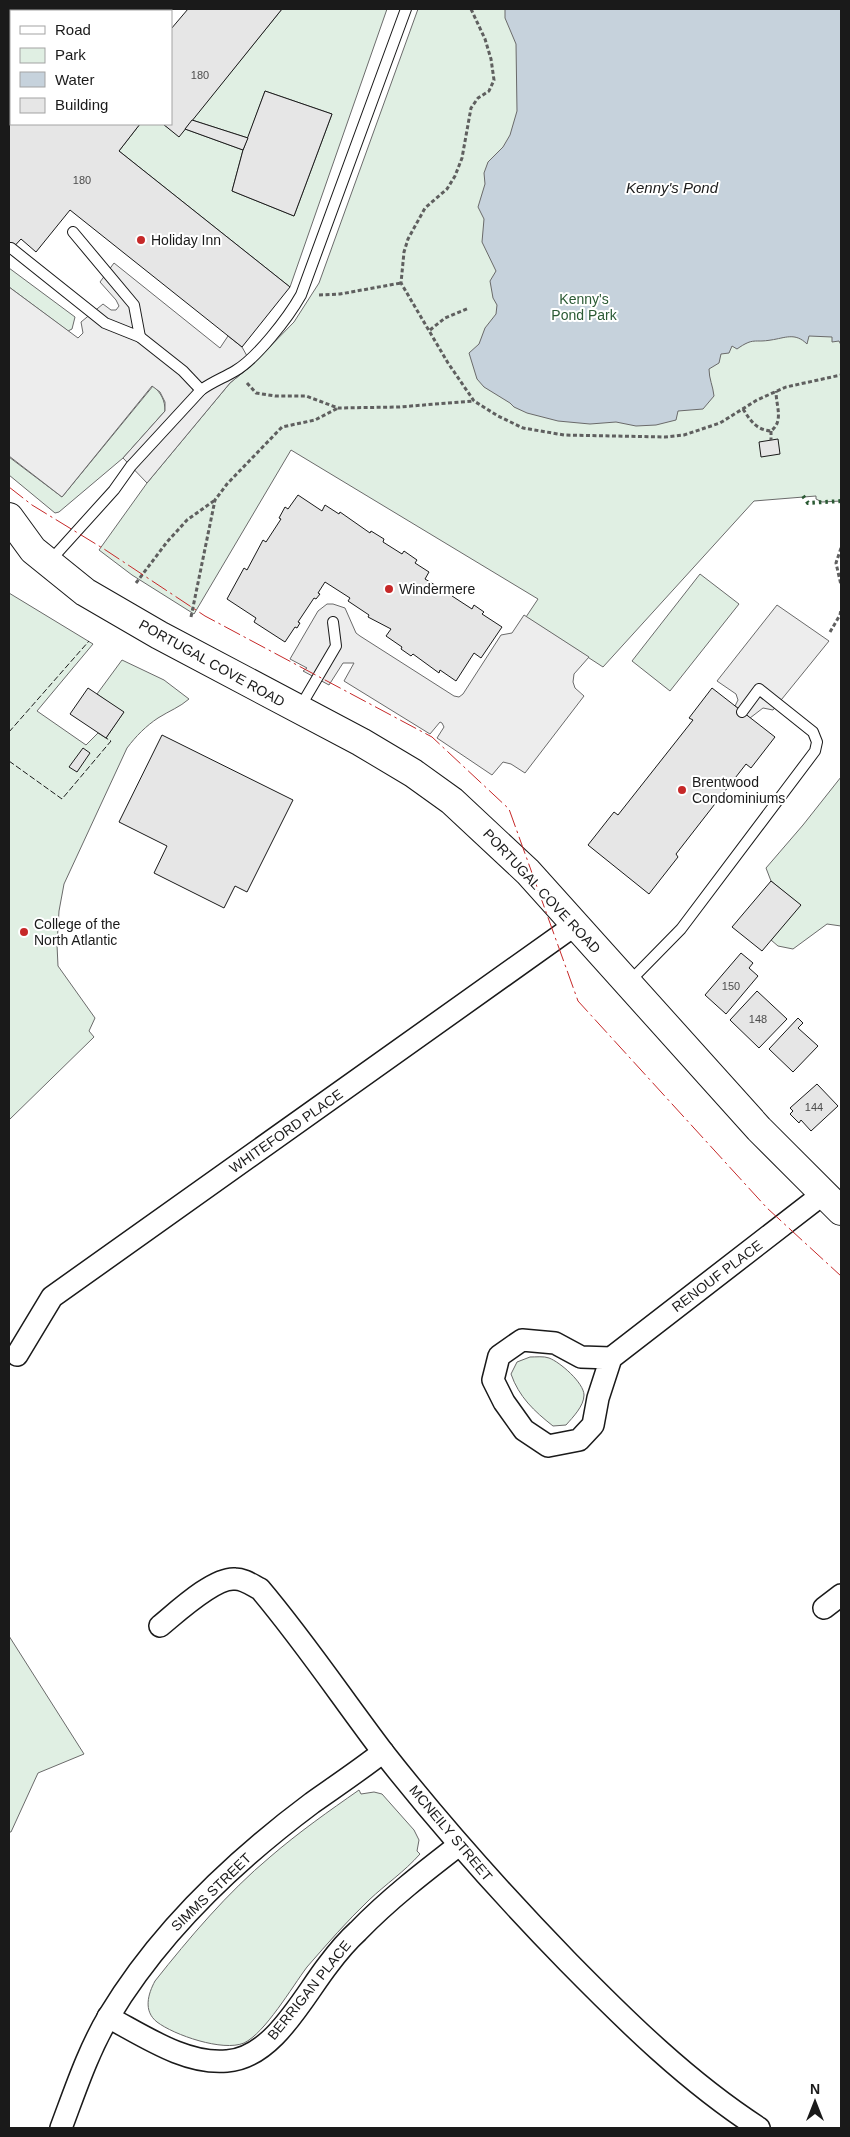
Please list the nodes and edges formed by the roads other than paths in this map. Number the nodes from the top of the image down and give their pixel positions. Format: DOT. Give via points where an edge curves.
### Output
graph roads {
  1 [pos="406,9"];
  2 [pos="73,232"];
  3 [pos="12,248"];
  4 [pos="140,337"];
  5 [pos="201,390"];
  6 [pos="9,517"];
  7 [pos="30,552"];
  8 [pos="333,622"];
  9 [pos="298,710"];
  10 [pos="742,712"];
  11 [pos="575,925"];
  12 [pos="627,983"];
  13 [pos="832,1202"];
  14 [pos="16,1355"];
  15 [pos="611,1358"];
  16 [pos="841,1595"];
  17 [pos="824,1608"];
  18 [pos="160,1626"];
  19 [pos="383,1752"];
  20 [pos="459,1845"];
  21 [pos="108,2017"];
  22 [pos="61,2128"];
  23 [pos="758,2128"];
  1 -- 5 [label="lane" via="301,295 254,355 235,371"];
  2 -- 4 [label="lane" via="134,305"];
  3 -- 4 [label="lane" via="106,323"];
  4 -- 5 [label="lane" via="183,371"];
  5 -- 7 [label="lane" via="131,466 114,490"];
  6 -- 7 [label="main road, PORTUGAL COVE ROAD"];
  7 -- 9 [label="main road, PORTUGAL COVE ROAD" via="85,592"];
  8 -- 9 [label="lane" via="336,646"];
  9 -- 11 [label="main road, PORTUGAL COVE ROAD" via="361,742 452,801 521,865"];
  10 -- 12 [label="lane" via="760,689 813,732 817,742 815,751 682,929"];
  11 -- 12 [label="main road, PORTUGAL COVE ROAD"];
  11 -- 14 [label="street, WHITEFORD PLACE" via="52,1297"];
  12 -- 13 [label="main road, PORTUGAL COVE ROAD" via="760,1129"];
  13 -- 15 [label="street, RENOUF PLACE"];
  15 -- 15 [label="street" via="593,1425 579,1440 548,1446 524,1430 504,1402 494,1380 499,1356 522,1340 555,1343 581,1357"];
  16 -- 17 [label="street"];
  18 -- 19 [label="street, MCNEILY STREET" via="219,1583 234,1578 248,1582 260,1589 273,1604"];
  19 -- 20 [label="street, MCNEILY STREET"];
  19 -- 21 [label="street, SIMMS STREET" via="311,1804 194,1905 165,1937"];
  20 -- 21 [label="street, BERRIGAN PLACE" via="419,1875 357,1931 275,2036 246,2057 228,2061 192,2058"];
  20 -- 23 [label="street, MCNEILY STREET" via="509,1902 611,2005 704,2089"];
  21 -- 22 [label="street, SIMMS STREET"];
}
